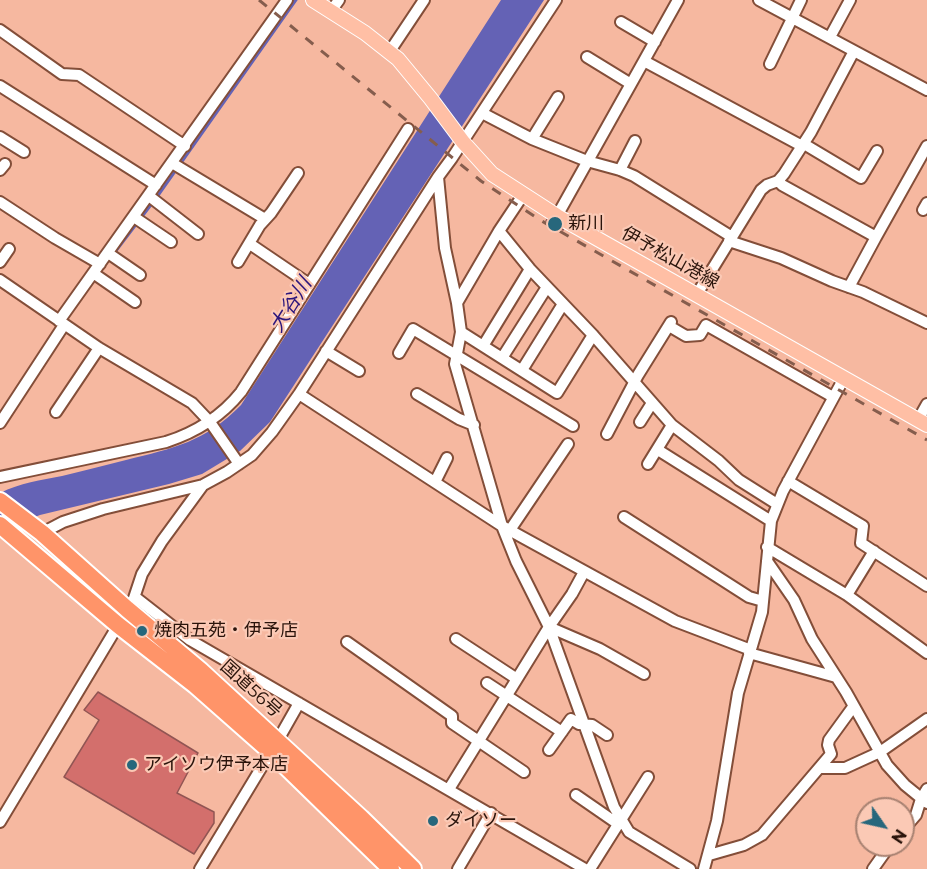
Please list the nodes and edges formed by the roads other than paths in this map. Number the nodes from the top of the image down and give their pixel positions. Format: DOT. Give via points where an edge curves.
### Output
graph roads {
  1 [pos="287,0"];
  2 [pos="313,0"];
  3 [pos="424,0"];
  4 [pos="556,0"];
  5 [pos="678,0"];
  6 [pos="759,0"];
  7 [pos="801,0"];
  8 [pos="850,0"];
  9 [pos="335,6"];
  10 [pos="792,18"];
  11 [pos="621,22"];
  12 [pos="0,30"];
  13 [pos="830,37"];
  14 [pos="655,42"];
  15 [pos="390,51"];
  16 [pos="854,51"];
  17 [pos="588,57"];
  18 [pos="644,61"];
  19 [pos="770,64"];
  20 [pos="631,84"];
  21 [pos="0,86"];
  22 [pos="927,90"];
  23 [pos="558,97"];
  24 [pos="482,113"];
  25 [pos="408,129"];
  26 [pos="0,137"];
  27 [pos="532,139"];
  28 [pos="461,140"];
  29 [pos="635,141"];
  30 [pos="803,145"];
  31 [pos="20,146"];
  32 [pos="184,146"];
  33 [pos="927,146"];
  34 [pos="878,151"];
  35 [pos="587,161"];
  36 [pos="172,163"];
  37 [pos="620,170"];
  38 [pos="298,173"];
  39 [pos="438,177"];
  40 [pos="778,181"];
  41 [pos="156,185"];
  42 [pos="523,195"];
  43 [pos="148,196"];
  44 [pos="0,202"];
  45 [pos="557,216"];
  46 [pos="134,217"];
  47 [pos="266,219"];
  48 [pos="499,231"];
  49 [pos="198,234"];
  50 [pos="876,237"];
  51 [pos="730,239"];
  52 [pos="171,242"];
  53 [pos="250,244"];
  54 [pos="9,249"];
  55 [pos="108,253"];
  56 [pos="0,262"];
  57 [pos="238,262"];
  58 [pos="97,269"];
  59 [pos="530,269"];
  60 [pos="140,275"];
  61 [pos="0,280"];
  62 [pos="309,284"];
  63 [pos="547,287"];
  64 [pos="849,287"];
  65 [pos="697,294"];
  66 [pos="457,303"];
  67 [pos="563,304"];
  68 [pos="118,306"];
  69 [pos="61,323"];
  70 [pos="927,323"];
  71 [pos="461,332"];
  72 [pos="593,335"];
  73 [pos="483,346"];
  74 [pos="99,348"];
  75 [pos="326,351"];
  76 [pos="399,353"];
  77 [pos="456,355"];
  78 [pos="502,358"];
  79 [pos="522,370"];
  80 [pos="359,371"];
  81 [pos="844,378"];
  82 [pos="635,383"];
  83 [pos="299,394"];
  84 [pos="417,394"];
  85 [pos="833,397"];
  86 [pos="652,403"];
  87 [pos="927,404"];
  88 [pos="56,412"];
  89 [pos="640,422"];
  90 [pos="922,422"];
  91 [pos="0,423"];
  92 [pos="211,424"];
  93 [pos="474,425"];
  94 [pos="672,425"];
  95 [pos="573,426"];
  96 [pos="607,434"];
  97 [pos="568,444"];
  98 [pos="658,450"];
  99 [pos="447,458"];
  100 [pos="237,462"];
  101 [pos="648,464"];
  102 [pos="0,477"];
  103 [pos="788,481"];
  104 [pos="435,482"];
  105 [pos="202,485"];
  106 [pos="0,501"];
  107 [pos="777,504"];
  108 [pos="624,517"];
  109 [pos="771,521"];
  110 [pos="5,528"];
  111 [pos="506,528"];
  112 [pos="39,531"];
  113 [pos="767,547"];
  114 [pos="874,551"];
  115 [pos="767,561"];
  116 [pos="584,572"];
  117 [pos="927,586"];
  118 [pos="847,596"];
  119 [pos="763,602"];
  120 [pos="131,603"];
  121 [pos="118,625"];
  122 [pos="549,627"];
  123 [pos="456,639"];
  124 [pos="347,642"];
  125 [pos="750,652"];
  126 [pos="927,653"];
  127 [pos="644,674"];
  128 [pos="836,677"];
  129 [pos="517,680"];
  130 [pos="487,683"];
  131 [pos="506,697"];
  132 [pos="299,703"];
  133 [pos="853,707"];
  134 [pos="927,719"];
  135 [pos="585,724"];
  136 [pos="562,732"];
  137 [pos="607,735"];
  138 [pos="479,741"];
  139 [pos="275,746"];
  140 [pos="549,750"];
  141 [pos="880,752"];
  142 [pos="819,768"];
  143 [pos="524,772"];
  144 [pos="648,777"];
  145 [pos="449,789"];
  146 [pos="576,795"];
  147 [pos="925,797"];
  148 [pos="491,813"];
  149 [pos="915,816"];
  150 [pos="620,821"];
  151 [pos="0,822"];
  152 [pos="709,855"];
  153 [pos="200,869"];
  154 [pos="391,869"];
  155 [pos="413,869"];
  156 [pos="458,869"];
  157 [pos="585,869"];
  158 [pos="590,869"];
  159 [pos="690,869"];
  160 [pos="704,869"];
  1 -- 32 [label="street"];
  2 -- 9 [label="main road, 伊予松山港線"];
  3 -- 15 [label="street"];
  4 -- 24 [label="street"];
  5 -- 14 [label="street"];
  6 -- 10 [label="street"];
  7 -- 10 [label="street"];
  8 -- 13 [label="street"];
  9 -- 15 [label="main road, 伊予松山港線"];
  10 -- 13 [label="street"];
  10 -- 19 [label="street"];
  11 -- 14 [label="street"];
  12 -- 32 [label="street" via="62,74 79,75"];
  13 -- 16 [label="street"];
  14 -- 18 [label="street"];
  15 -- 28 [label="main road, 伊予松山港線"];
  16 -- 22 [label="street"];
  16 -- 30 [label="street"];
  17 -- 20 [label="street"];
  18 -- 20 [label="street"];
  18 -- 30 [label="street"];
  20 -- 35 [label="street"];
  21 -- 41 [label="street"];
  23 -- 27 [label="street"];
  24 -- 27 [label="street"];
  24 -- 28 [label="street"];
  25 -- 62 [label="street"];
  26 -- 31 [label="street"];
  27 -- 35 [label="street"];
  28 -- 39 [label="street"];
  28 -- 42 [label="main road, 伊予松山港線" via="492,174"];
  29 -- 37 [label="street"];
  30 -- 34 [label="street" via="861,178"];
  30 -- 40 [label="street"];
  32 -- 36 [label="street"];
  33 -- 50 [label="street"];
  35 -- 37 [label="street"];
  35 -- 45 [label="street"];
  36 -- 41 [label="street"];
  36 -- 47 [label="street"];
  37 -- 51 [label="street" via="642,180"];
  38 -- 47 [label="street"];
  39 -- 66 [label="street" via="445,248"];
  39 -- 75 [label="street"];
  40 -- 50 [label="street"];
  40 -- 51 [label="street" via="761,190"];
  41 -- 43 [label="street"];
  42 -- 45 [label="main road, 伊予松山港線"];
  42 -- 48 [label="street"];
  43 -- 46 [label="street"];
  43 -- 49 [label="street"];
  44 -- 58 [label="street"];
  45 -- 65 [label="main road, 伊予松山港線"];
  46 -- 52 [label="street"];
  46 -- 55 [label="street"];
  47 -- 53 [label="street"];
  48 -- 59 [label="street"];
  48 -- 66 [label="street"];
  50 -- 64 [label="street"];
  51 -- 64 [label="street"];
  51 -- 65 [label="street"];
  53 -- 57 [label="street"];
  53 -- 62 [label="street"];
  54 -- 56 [label="street"];
  55 -- 58 [label="street"];
  55 -- 60 [label="street"];
  58 -- 68 [label="street" via="130,299"];
  58 -- 69 [label="street"];
  59 -- 63 [label="street"];
  59 -- 73 [label="street"];
  61 -- 69 [label="street"];
  62 -- 92 [label="street" via="241,392"];
  63 -- 67 [label="street"];
  63 -- 78 [label="street"];
  64 -- 70 [label="street"];
  65 -- 81 [label="main road, 伊予松山港線"];
  66 -- 71 [label="street"];
  67 -- 72 [label="street"];
  67 -- 79 [label="street"];
  69 -- 74 [label="street"];
  69 -- 91 [label="street"];
  71 -- 73 [label="street"];
  71 -- 77 [label="street"];
  72 -- 79 [label="street" via="557,393"];
  72 -- 82 [label="street"];
  73 -- 78 [label="street"];
  74 -- 88 [label="street"];
  74 -- 92 [label="street" via="192,403"];
  75 -- 80 [label="street"];
  75 -- 83 [label="street"];
  76 -- 77 [label="street" via="412,329"];
  77 -- 93 [label="street" via="455,364"];
  77 -- 95 [label="street"];
  78 -- 79 [label="street"];
  81 -- 85 [label="street"];
  81 -- 90 [label="main road, 伊予松山港線"];
  82 -- 85 [label="street" via="670,324 686,336 700,335 706,325"];
  82 -- 86 [label="street"];
  82 -- 96 [label="street"];
  83 -- 100 [label="street" via="262,444"];
  83 -- 104 [label="street"];
  84 -- 93 [label="street"];
  85 -- 103 [label="street"];
  86 -- 89 [label="street"];
  86 -- 94 [label="street"];
  87 -- 90 [label="street"];
  92 -- 100 [label="street"];
  92 -- 102 [label="street" via="166,442"];
  93 -- 111 [label="street"];
  94 -- 98 [label="street"];
  94 -- 107 [label="street" via="739,480"];
  97 -- 111 [label="street"];
  98 -- 101 [label="street"];
  98 -- 109 [label="street"];
  99 -- 104 [label="street"];
  100 -- 105 [label="street"];
  103 -- 107 [label="street"];
  103 -- 114 [label="street" via="863,526 861,543"];
  104 -- 111 [label="street"];
  105 -- 112 [label="street" via="103,509"];
  105 -- 120 [label="street" via="142,574"];
  106 -- 112 [label="highway, 国道56号"];
  107 -- 109 [label="street"];
  108 -- 119 [label="street" via="749,597"];
  109 -- 113 [label="street"];
  110 -- 121 [label="highway, 国道56号"];
  111 -- 116 [label="street"];
  111 -- 122 [label="street" via="516,561"];
  112 -- 120 [label="highway, 国道56号"];
  113 -- 115 [label="street"];
  113 -- 118 [label="street"];
  114 -- 117 [label="street"];
  114 -- 118 [label="street"];
  115 -- 119 [label="street"];
  115 -- 128 [label="street" via="785,584"];
  116 -- 122 [label="street"];
  116 -- 125 [label="street" via="675,621"];
  118 -- 126 [label="street"];
  119 -- 125 [label="street"];
  120 -- 121 [label="street"];
  120 -- 132 [label="street"];
  120 -- 139 [label="highway, 国道56号"];
  121 -- 139 [label="highway, 国道56号"];
  121 -- 151 [label="street"];
  122 -- 127 [label="street"];
  122 -- 129 [label="street"];
  122 -- 135 [label="street"];
  123 -- 129 [label="street"];
  124 -- 138 [label="street" via="452,716 453,723"];
  125 -- 128 [label="street"];
  125 -- 152 [label="street" via="738,693"];
  128 -- 133 [label="street"];
  129 -- 131 [label="street"];
  130 -- 131 [label="street"];
  131 -- 136 [label="street"];
  131 -- 138 [label="street"];
  132 -- 139 [label="street"];
  132 -- 145 [label="street"];
  133 -- 141 [label="street"];
  133 -- 142 [label="street" via="829,740 831,754"];
  134 -- 141 [label="street"];
  135 -- 136 [label="street" via="571,719"];
  135 -- 137 [label="street"];
  135 -- 150 [label="street"];
  136 -- 140 [label="street"];
  138 -- 143 [label="street"];
  138 -- 145 [label="street"];
  139 -- 153 [label="street"];
  139 -- 154 [label="highway, 国道56号"];
  139 -- 155 [label="highway, 国道56号"];
  141 -- 142 [label="street" via="845,768"];
  141 -- 147 [label="street" via="887,765"];
  142 -- 152 [label="street" via="762,835 744,845"];
  144 -- 150 [label="street"];
  145 -- 148 [label="street"];
  146 -- 150 [label="street"];
  147 -- 149 [label="street"];
  148 -- 156 [label="street"];
  148 -- 157 [label="street"];
  150 -- 158 [label="street"];
  150 -- 159 [label="street" via="629,832"];
  152 -- 160 [label="street"];
}
